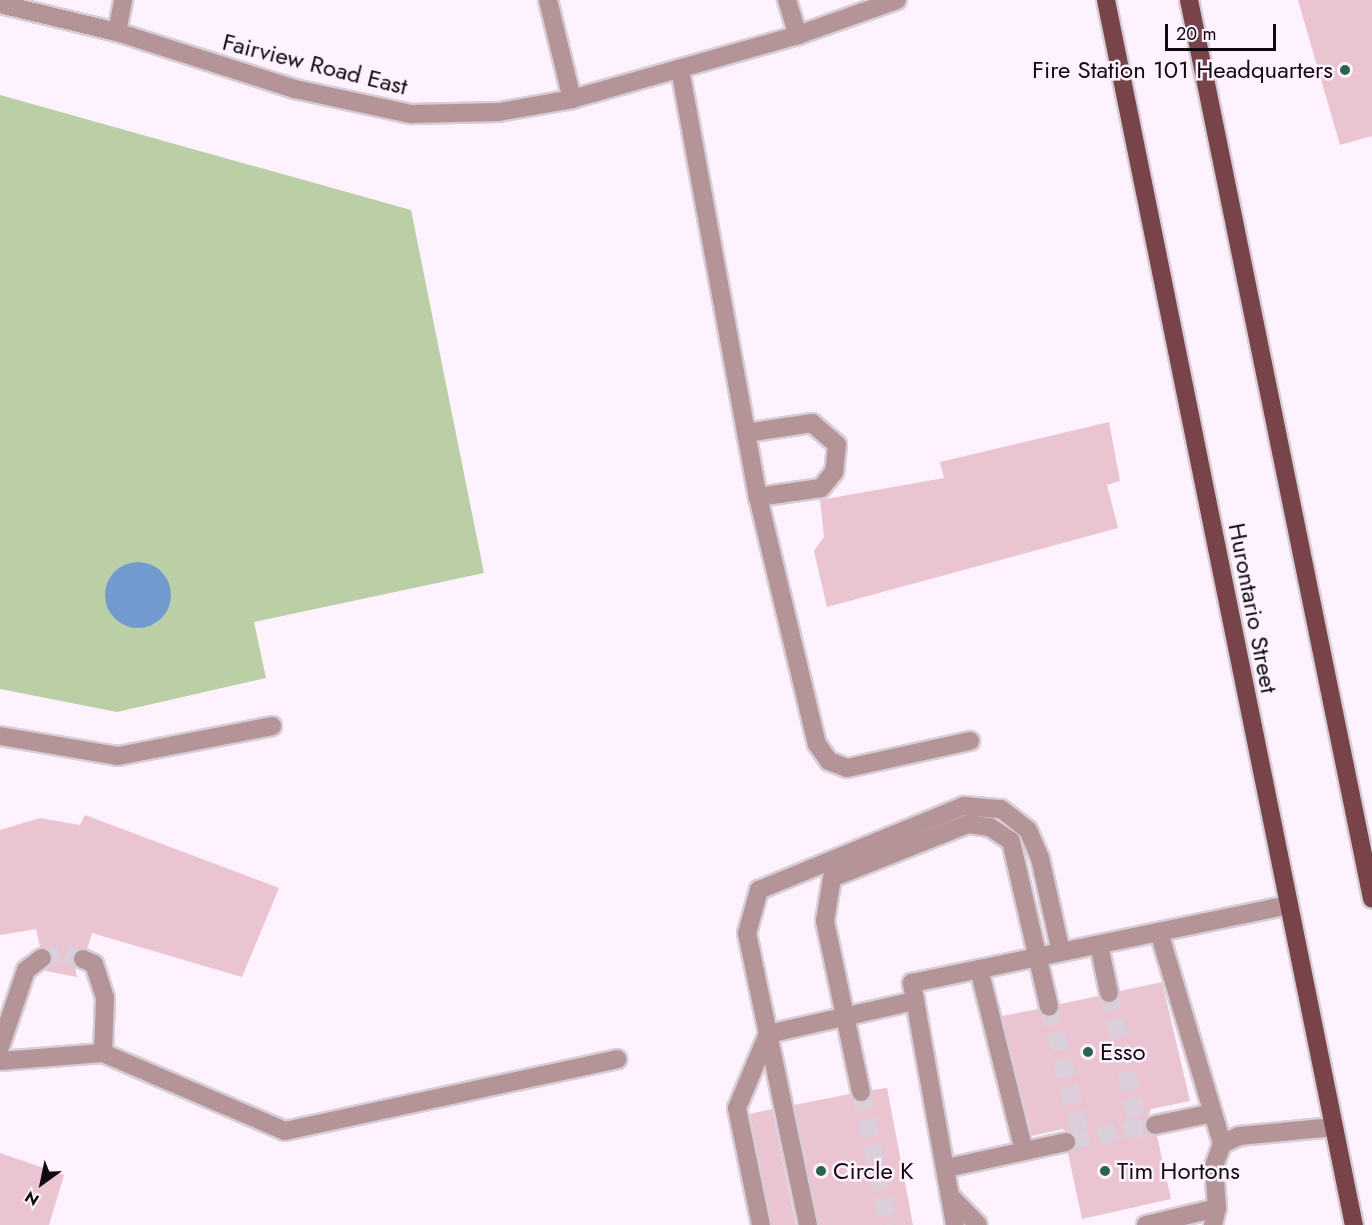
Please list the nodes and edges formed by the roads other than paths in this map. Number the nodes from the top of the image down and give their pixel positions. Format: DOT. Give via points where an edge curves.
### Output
graph roads {
  1 [pos="123,0"];
  2 [pos="548,0"];
  3 [pos="787,0"];
  4 [pos="897,0"];
  5 [pos="1106,0"];
  6 [pos="1189,0"];
  7 [pos="0,4"];
  8 [pos="117,32"];
  9 [pos="798,35"];
  10 [pos="680,69"];
  11 [pos="572,99"];
  12 [pos="746,433"];
  13 [pos="758,496"];
  14 [pos="272,726"];
  15 [pos="0,736"];
  16 [pos="970,741"];
  17 [pos="1372,899"];
  18 [pos="1289,905"];
  19 [pos="1159,932"];
  20 [pos="1099,945"];
  21 [pos="1061,952"];
  22 [pos="42,958"];
  23 [pos="1034,958"];
  24 [pos="83,959"];
  25 [pos="979,969"];
  26 [pos="1109,993"];
  27 [pos="915,1000"];
  28 [pos="1049,1007"];
  29 [pos="845,1017"];
  30 [pos="768,1034"];
  31 [pos="0,1047"];
  32 [pos="103,1053"];
  33 [pos="617,1059"];
  34 [pos="0,1061"];
  35 [pos="861,1092"];
  36 [pos="1213,1113"];
  37 [pos="1155,1125"];
  38 [pos="1334,1127"];
  39 [pos="1066,1142"];
  40 [pos="1222,1144"];
  41 [pos="1024,1150"];
  42 [pos="947,1168"];
  43 [pos="952,1197"];
  44 [pos="1215,1217"];
  45 [pos="761,1225"];
  46 [pos="808,1225"];
  47 [pos="955,1225"];
  48 [pos="978,1225"];
  49 [pos="1146,1225"];
  50 [pos="1354,1225"];
  1 -- 8 [label="street"];
  2 -- 11 [label="street"];
  3 -- 9 [label="street"];
  4 -- 9 [label="street, Fairview Road East"];
  5 -- 18 [label="main road, Hurontario Street"];
  6 -- 17 [label="main road"];
  7 -- 8 [label="street, Fairview Road East"];
  8 -- 11 [label="street, Fairview Road East" via="295,89 411,114 499,112"];
  9 -- 10 [label="street, Fairview Road East"];
  10 -- 11 [label="street, Fairview Road East"];
  10 -- 12 [label="street"];
  12 -- 13 [label="street"];
  12 -- 13 [label="street" via="812,423 837,445 834,472 821,488"];
  13 -- 16 [label="street" via="822,753 847,768"];
  14 -- 15 [label="street" via="118,756"];
  18 -- 19 [label="street"];
  18 -- 38 [label="main road, Hurontario Street"];
  19 -- 20 [label="street"];
  19 -- 36 [label="street"];
  20 -- 21 [label="street"];
  20 -- 26 [label="street"];
  21 -- 23 [label="street"];
  21 -- 30 [label="street" via="1041,858 1028,830 1001,808 964,806 759,890 747,933"];
  22 -- 31 [label="street" via="26,970"];
  23 -- 25 [label="street"];
  23 -- 28 [label="street"];
  23 -- 29 [label="street" via="1011,841 990,827 968,824 832,878 825,921"];
  24 -- 32 [label="street" via="94,964 105,998"];
  25 -- 27 [label="street" via="912,983"];
  25 -- 41 [label="street"];
  27 -- 29 [label="street"];
  27 -- 42 [label="street"];
  29 -- 30 [label="street"];
  29 -- 35 [label="street"];
  30 -- 45 [label="street" via="737,1108"];
  30 -- 46 [label="street"];
  32 -- 33 [label="street" via="285,1131"];
  32 -- 34 [label="street"];
  36 -- 37 [label="street"];
  36 -- 40 [label="street"];
  38 -- 40 [label="street" via="1239,1136"];
  38 -- 50 [label="main road, Hurontario Street"];
  39 -- 41 [label="street"];
  40 -- 44 [label="street" via="1214,1166"];
  41 -- 42 [label="street"];
  42 -- 43 [label="street"];
  43 -- 47 [label="street"];
  43 -- 48 [label="street"];
  44 -- 49 [label="street"];
}
